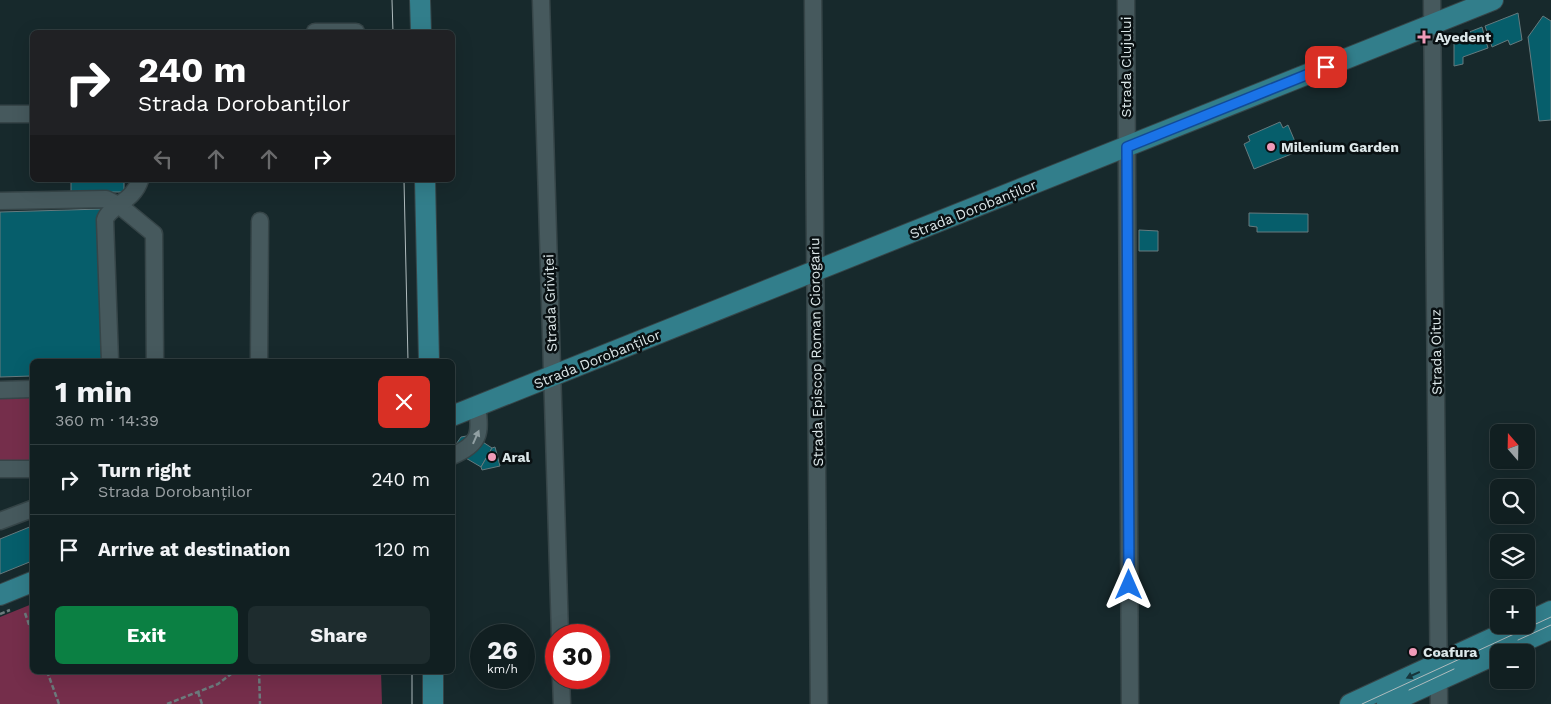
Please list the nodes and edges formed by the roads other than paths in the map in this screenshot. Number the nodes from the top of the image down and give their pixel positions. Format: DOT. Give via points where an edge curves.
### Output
graph roads {
  1 [pos="420,0"];
  2 [pos="541,0"];
  3 [pos="813,0"];
  4 [pos="1126,0"];
  5 [pos="1432,0"];
  6 [pos="1493,0"];
  7 [pos="1432,24"];
  8 [pos="421,30"];
  9 [pos="0,114"];
  10 [pos="30,114"];
  11 [pos="1127,147"];
  12 [pos="139,182"];
  13 [pos="425,182"];
  14 [pos="0,201"];
  15 [pos="120,206"];
  16 [pos="260,221"];
  17 [pos="814,272"];
  18 [pos="110,359"];
  19 [pos="154,359"];
  20 [pos="259,359"];
  21 [pos="429,359"];
  22 [pos="552,376"];
  23 [pos="30,389"];
  24 [pos="0,390"];
  25 [pos="476,406"];
  26 [pos="455,415"];
  27 [pos="455,454"];
  28 [pos="0,469"];
  29 [pos="30,469"];
  30 [pos="30,510"];
  31 [pos="0,521"];
  32 [pos="30,583"];
  33 [pos="0,595"];
  34 [pos="1551,611"];
  35 [pos="1535,619"];
  36 [pos="560,624"];
  37 [pos="1551,629"];
  38 [pos="1505,634"];
  39 [pos="1518,644"];
  40 [pos="1490,656"];
  41 [pos="1439,672"];
  42 [pos="433,674"];
  43 [pos="561,689"];
  44 [pos="433,704"];
  45 [pos="562,704"];
  46 [pos="819,704"];
  47 [pos="1130,704"];
  48 [pos="1350,704"];
  49 [pos="1387,704"];
  50 [pos="1439,704"];
  1 -- 8 [label="main road"];
  2 -- 22 [label="street, Strada Griviței"];
  3 -- 17 [label="street, Strada Episcop Roman Ciorogariu"];
  4 -- 11 [label="street, Strada Clujului"];
  5 -- 7 [label="street, Strada Oituz"];
  6 -- 7 [label="main road, Strada Dorobanților"];
  7 -- 11 [label="main road, Strada Dorobanților"];
  7 -- 41 [label="street, Strada Oituz"];
  9 -- 10 [label="street"];
  11 -- 17 [label="main road, Strada Dorobanților"];
  11 -- 47 [label="street, Strada Clujului"];
  12 -- 15 [label="street" via="134,193"];
  13 -- 21 [label="main road"];
  14 -- 15 [label="street" via="99,198"];
  15 -- 18 [label="street" via="109,212 105,220"];
  15 -- 19 [label="street" via="154,234"];
  16 -- 20 [label="street"];
  17 -- 22 [label="main road, Strada Dorobanților"];
  17 -- 46 [label="street, Strada Episcop Roman Ciorogariu"];
  22 -- 25 [label="main road, Strada Dorobanților"];
  22 -- 36 [label="street, Strada Griviței"];
  23 -- 24 [label="street"];
  25 -- 26 [label="main road, Strada Dorobanților"];
  27 -- 25 [label="street, one-way" via="476,440 480,426"];
  28 -- 29 [label="street"];
  30 -- 31 [label="street"];
  32 -- 33 [label="main road"];
  34 -- 35 [label="main road"];
  37 -- 39 [label="main road"];
  38 -- 41 [label="main road"];
  40 -- 41 [label="main road"];
  41 -- 48 [label="main road, one-way"];
  41 -- 49 [label="main road"];
  41 -- 50 [label="street, Strada Oituz"];
  42 -- 44 [label="main road"];
  43 -- 45 [label="street"];
}
